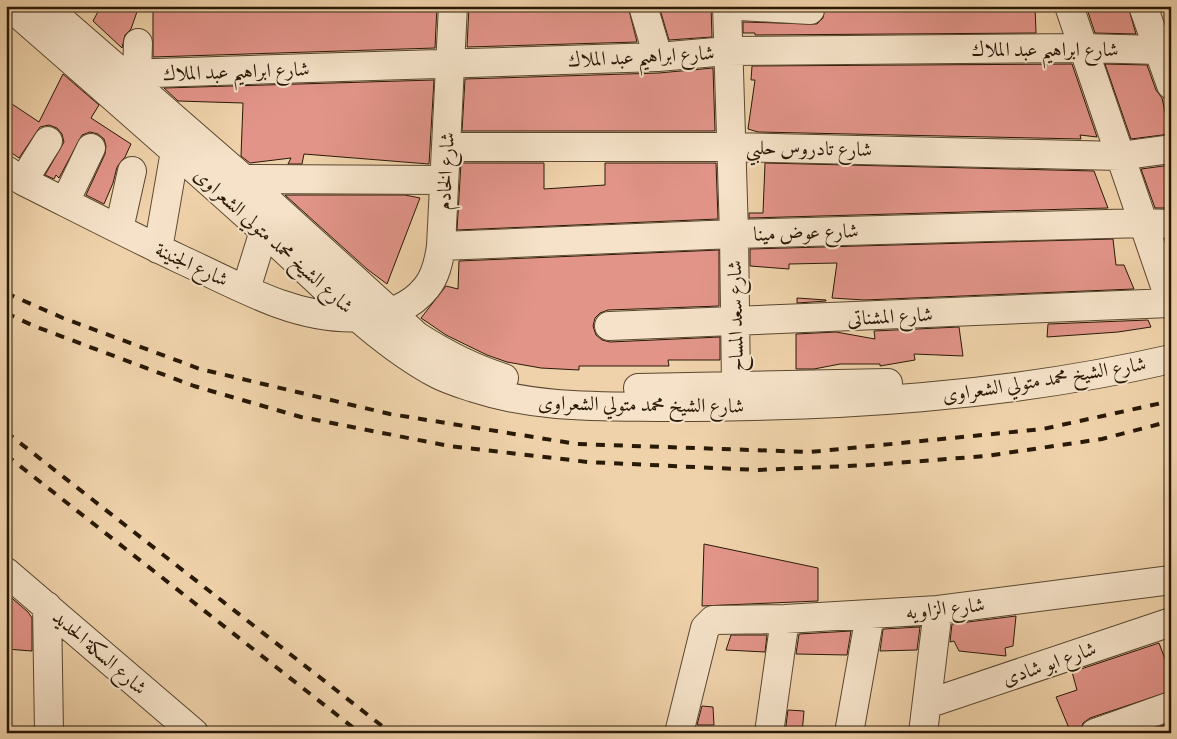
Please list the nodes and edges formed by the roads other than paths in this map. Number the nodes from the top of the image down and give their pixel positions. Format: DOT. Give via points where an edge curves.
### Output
graph roads {
  1 [pos="9,6"];
  2 [pos="45,6"];
  3 [pos="453,6"];
  4 [pos="643,6"];
  5 [pos="727,6"];
  6 [pos="740,6"];
  7 [pos="1069,6"];
  8 [pos="1143,6"];
  9 [pos="810,10"];
  10 [pos="138,43"];
  11 [pos="1084,48"];
  12 [pos="1159,50"];
  13 [pos="727,51"];
  14 [pos="658,57"];
  15 [pos="450,65"];
  16 [pos="130,74"];
  17 [pos="1171,85"];
  18 [pos="48,141"];
  19 [pos="446,147"];
  20 [pos="732,147"];
  21 [pos="91,148"];
  22 [pos="1171,149"];
  23 [pos="175,151"];
  24 [pos="1120,156"];
  25 [pos="132,171"];
  26 [pos="15,176"];
  27 [pos="244,179"];
  28 [pos="444,180"];
  29 [pos="65,202"];
  30 [pos="1143,223"];
  31 [pos="1171,224"];
  32 [pos="119,229"];
  33 [pos="264,231"];
  34 [pos="734,234"];
  35 [pos="441,246"];
  36 [pos="158,249"];
  37 [pos="246,289"];
  38 [pos="1170,304"];
  39 [pos="391,313"];
  40 [pos="359,317"];
  41 [pos="733,323"];
  42 [pos="609,326"];
  43 [pos="1171,340"];
  44 [pos="1171,359"];
  45 [pos="736,386"];
  46 [pos="6,572"];
  47 [pos="1170,583"];
  48 [pos="47,606"];
  49 [pos="938,610"];
  50 [pos="870,615"];
  51 [pos="785,619"];
  52 [pos="1171,622"];
  53 [pos="926,704"];
  54 [pos="1171,706"];
  55 [pos="49,733"];
  56 [pos="194,733"];
  57 [pos="679,733"];
  58 [pos="769,733"];
  59 [pos="849,733"];
  60 [pos="923,733"];
  61 [pos="1095,733"];
  1 -- 23 [label="street, شارع الشيخ محمد متولي الشعراوى"];
  2 -- 16 [label="street, شارع الشيخ محمد متولي الشعراوى"];
  3 -- 15 [label="street, شارع الخادم"];
  4 -- 14 [label="street"];
  5 -- 13 [label="street, شارع سعد المساح"];
  6 -- 9 [label="street"];
  7 -- 11 [label="street"];
  8 -- 12 [label="street"];
  10 -- 16 [label="street"];
  11 -- 12 [label="street, شارع ابراهيم عبد الملاك"];
  11 -- 13 [label="street, شارع ابراهيم عبد الملاك"];
  11 -- 24 [label="street"];
  12 -- 17 [label="street"];
  13 -- 14 [label="street, شارع ابراهيم عبد الملاك"];
  13 -- 20 [label="street, شارع سعد المساح"];
  14 -- 15 [label="street, شارع ابراهيم عبد الملاك"];
  15 -- 16 [label="street, شارع ابراهيم عبد الملاك"];
  15 -- 19 [label="street, شارع الخادم"];
  16 -- 27 [label="street, شارع الشيخ محمد متولي الشعراوى"];
  18 -- 26 [label="street"];
  19 -- 20 [label="street, شارع تادروس حلبي"];
  19 -- 28 [label="street, شارع الخادم"];
  20 -- 24 [label="street, شارع تادروس حلبي"];
  20 -- 34 [label="street, شارع سعد المساح"];
  21 -- 29 [label="street"];
  22 -- 24 [label="street, شارع تادروس حلبي"];
  23 -- 33 [label="street, شارع الشيخ محمد متولي الشعراوى"];
  23 -- 36 [label="street"];
  24 -- 30 [label="street"];
  25 -- 32 [label="street"];
  26 -- 29 [label="street, شارع الجنينة"];
  27 -- 28 [label="street"];
  27 -- 39 [label="street, شارع الشيخ محمد متولي الشعراوى"];
  28 -- 35 [label="street, شارع الخادم"];
  29 -- 32 [label="street, شارع الجنينة"];
  30 -- 31 [label="street, شارع عوض مينا"];
  30 -- 34 [label="street, شارع عوض مينا"];
  30 -- 38 [label="street"];
  32 -- 36 [label="street, شارع الجنينة"];
  33 -- 37 [label="street"];
  33 -- 40 [label="street, شارع الشيخ محمد متولي الشعراوى"];
  34 -- 35 [label="street, شارع عوض مينا"];
  34 -- 41 [label="street, شارع سعد المساح"];
  35 -- 39 [label="street, شارع الخادم" via="438,268 427,287 411,303"];
  36 -- 37 [label="street, شارع الجنينة"];
  37 -- 40 [label="street, شارع الجنينة" via="307,312"];
  38 -- 41 [label="street, شارع المشناتى"];
  39 -- 40 [label="street, شارع الجنينة"];
  39 -- 45 [label="street, شارع الشيخ محمد متولي الشعراوى" via="418,336 476,369 542,387"];
  40 -- 44 [label="street, شارع الشيخ محمد متولي الشعراوى" via="409,357 440,376 503,397 536,404 570,406 738,407 885,401 1010,388"];
  41 -- 42 [label="street, شارع المشناتى"];
  41 -- 45 [label="street, شارع سعد المساح"];
  43 -- 45 [label="street, شارع الشيخ محمد متولي الشعراوى" via="1124,352 887,383"];
  46 -- 48 [label="street, شارع السكة الحديد"];
  47 -- 49 [label="street, شارع الزاويه"];
  48 -- 55 [label="street"];
  48 -- 56 [label="street, شارع السكة الحديد"];
  49 -- 50 [label="street, شارع الزاويه"];
  49 -- 53 [label="street"];
  50 -- 51 [label="street, شارع الزاويه"];
  50 -- 59 [label="street"];
  51 -- 57 [label="street, شارع الزاويه" via="719,619 708,623"];
  51 -- 58 [label="street"];
  52 -- 53 [label="street, شارع ابو شادى"];
  53 -- 60 [label="street"];
  54 -- 61 [label="street"];
}
